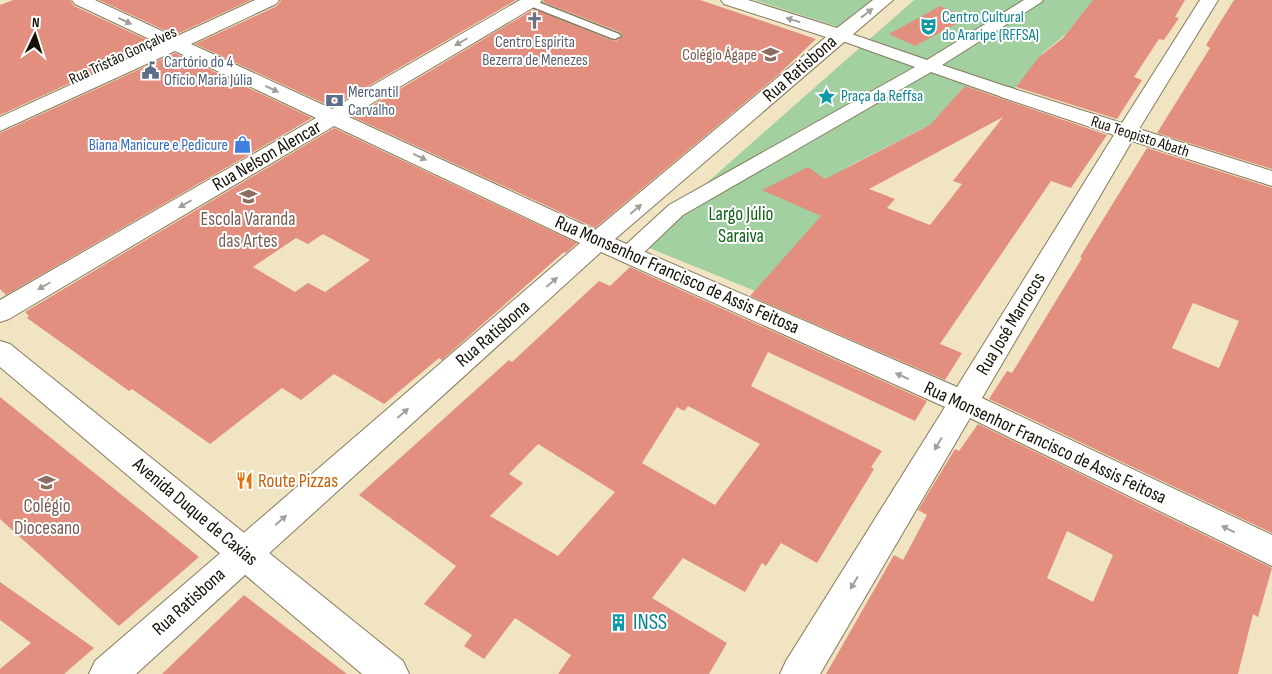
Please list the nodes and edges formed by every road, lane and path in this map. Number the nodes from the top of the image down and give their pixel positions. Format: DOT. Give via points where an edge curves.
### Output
graph roads {
  1 [pos="81,0"];
  2 [pos="247,0"];
  3 [pos="270,0"];
  4 [pos="730,0"];
  5 [pos="884,0"];
  6 [pos="1036,0"];
  7 [pos="1209,0"];
  8 [pos="531,1"];
  9 [pos="840,34"];
  10 [pos="614,36"];
  11 [pos="168,41"];
  12 [pos="929,66"];
  13 [pos="1008,93"];
  14 [pos="0,113"];
  15 [pos="334,117"];
  16 [pos="0,125"];
  17 [pos="1126,133"];
  18 [pos="1272,179"];
  19 [pos="599,240"];
  20 [pos="628,255"];
  21 [pos="0,312"];
  22 [pos="0,351"];
  23 [pos="963,402"];
  24 [pos="1272,551"];
  25 [pos="245,553"];
  26 [pos="108,674"];
  27 [pos="390,674"];
  28 [pos="798,674"];
  1 -- 11 [label="street, Rua Monsenhor Francisco de Assis Feitosa, one-way"];
  2 -- 11 [label="street, Rua Tristão Gonçalves"];
  3 -- 11 [label="street, Rua Tristão Gonçalves"];
  9 -- 4 [label="street, one-way"];
  9 -- 5 [label="street, Rua Ratisbona, one-way"];
  6 -- 12 [label="street"];
  7 -- 17 [label="street, Rua José Marrocos"];
  8 -- 10 [label="lane"];
  8 -- 15 [label="street, Rua Nelson Alencar, one-way"];
  9 -- 12 [label="street"];
  19 -- 9 [label="street, Rua Ratisbona, one-way"];
  11 -- 14 [label="street, Rua Tristão Gonçalves"];
  11 -- 15 [label="street, Rua Monsenhor Francisco de Assis Feitosa, one-way"];
  11 -- 16 [label="street, Rua Tristão Gonçalves"];
  12 -- 13 [label="street"];
  12 -- 20 [label="street" via="676,210"];
  13 -- 17 [label="street, Rua Teopisto Abath"];
  15 -- 19 [label="street, Rua Monsenhor Francisco de Assis Feitosa, one-way"];
  15 -- 21 [label="street, Rua Nelson Alencar, one-way"];
  17 -- 18 [label="street, Rua Teopisto Abath"];
  17 -- 23 [label="street, Rua José Marrocos"];
  19 -- 20 [label="street, Rua Monsenhor Francisco de Assis Feitosa"];
  25 -- 19 [label="street, Rua Ratisbona, one-way"];
  23 -- 20 [label="street, Rua Monsenhor Francisco de Assis Feitosa, one-way"];
  22 -- 25 [label="street, Avenida Duque de Caxias"];
  24 -- 23 [label="street, Rua Monsenhor Francisco de Assis Feitosa, one-way"];
  23 -- 28 [label="street, Rua José Marrocos, one-way"];
  25 -- 26 [label="street, Rua Ratisbona"];
  25 -- 27 [label="street, Avenida Duque de Caxias"];
}
